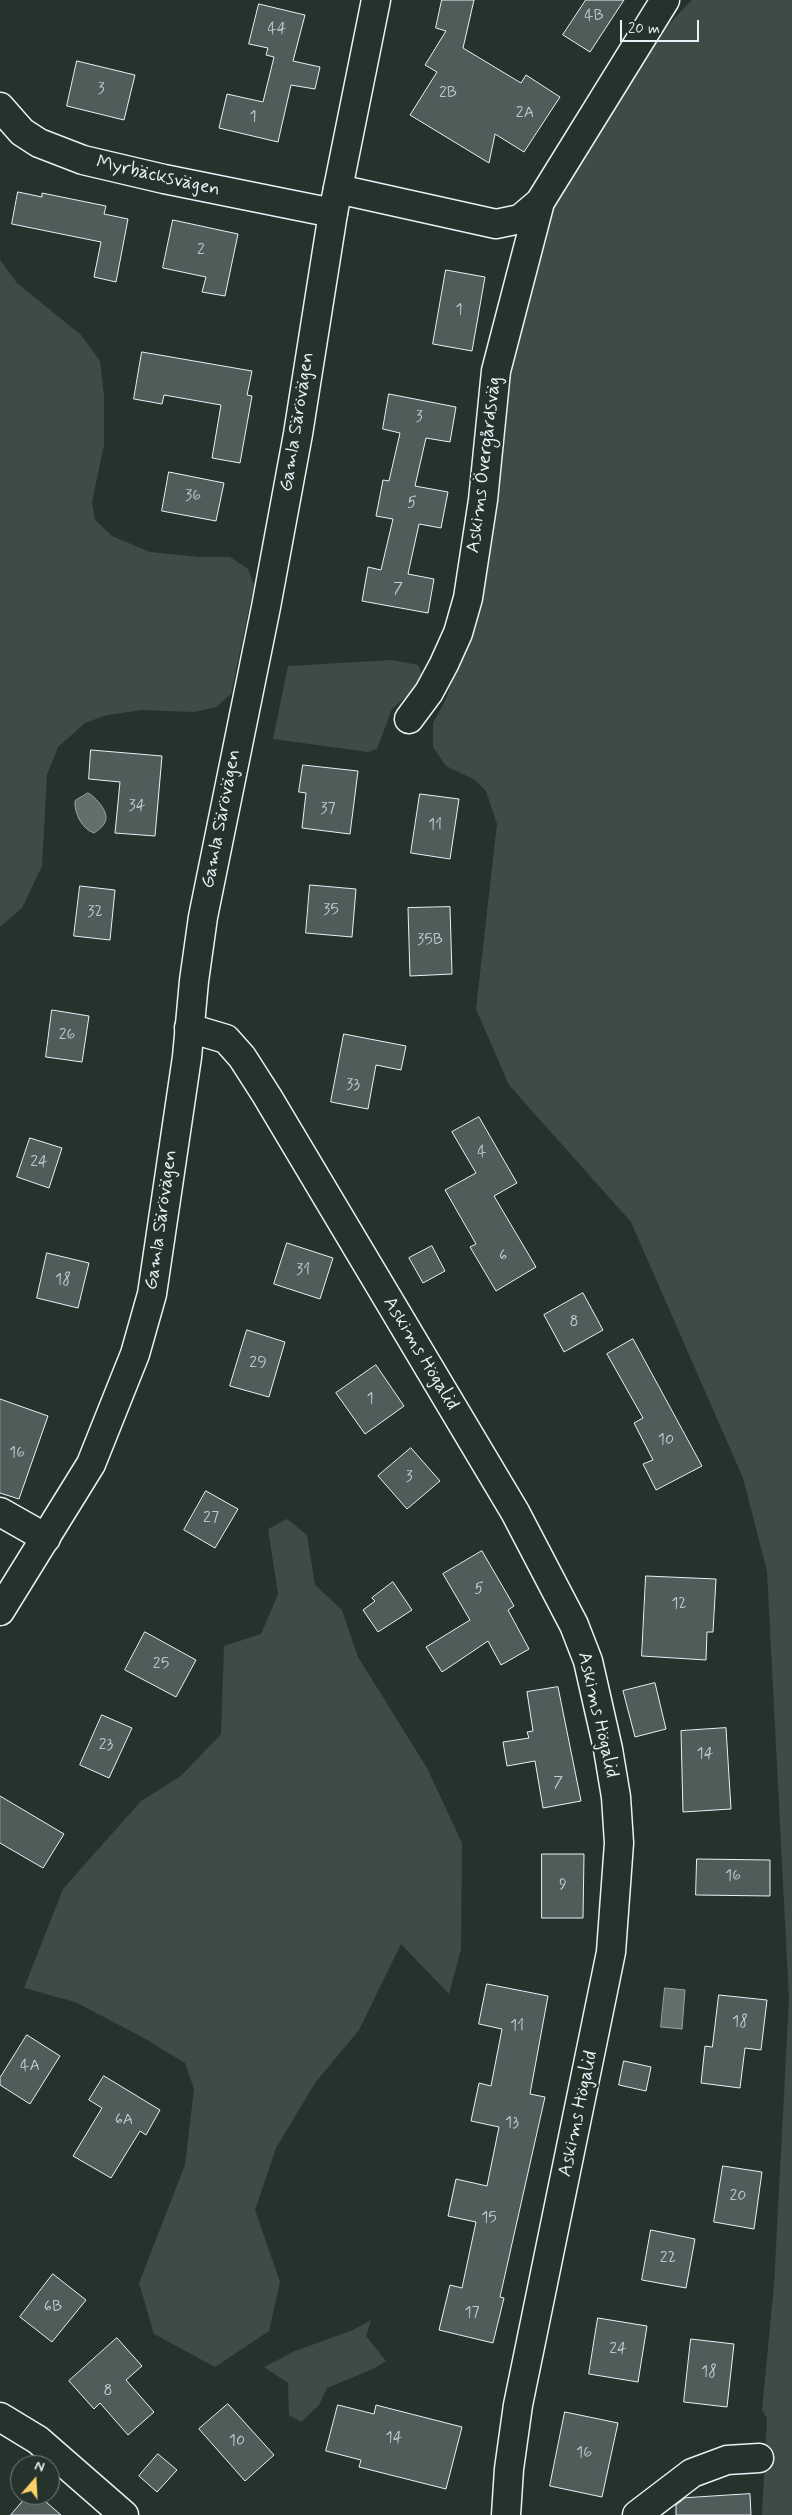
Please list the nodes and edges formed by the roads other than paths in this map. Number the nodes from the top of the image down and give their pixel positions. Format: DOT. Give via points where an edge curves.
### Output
graph roads {
  1 [pos="376,0"];
  2 [pos="665,0"];
  3 [pos="0,106"];
  4 [pos="335,201"];
  5 [pos="540,202"];
  6 [pos="409,719"];
  7 [pos="189,1028"];
  8 [pos="0,1512"];
  9 [pos="46,1538"];
  10 [pos="0,1611"];
  11 [pos="0,2417"];
  12 [pos="759,2458"];
  13 [pos="124,2515"];
  14 [pos="506,2515"];
  15 [pos="637,2515"];
  1 -- 4 [label="street, Gamla Särövägen"];
  2 -- 5 [label="street, Askims Övergårdsväg"];
  3 -- 4 [label="street, Myrbäcksvägen" via="22,132 39,143 82,160 164,179"];
  4 -- 5 [label="street, Askims Övergårdsväg" via="496,224 520,219"];
  4 -- 7 [label="street, Gamla Särövägen" via="296,443 203,917"];
  5 -- 6 [label="street, Askims Övergårdsväg" via="496,371 483,500 468,598 458,633 444,664"];
  7 -- 9 [label="street, Gamla Särövägen" via="160,1244 135,1354 90,1464"];
  7 -- 14 [label="street, Askims Högalid" via="226,1039 267,1096 514,1512 574,1625 588,1661 600,1712 616,1797 619,1843 611,1952 518,2405"];
  8 -- 9 [label="street"];
  9 -- 10 [label="street, Gamla Särövägen"];
  11 -- 13 [label="street" via="38,2440"];
  12 -- 15 [label="street" via="727,2460 692,2473"];
}
